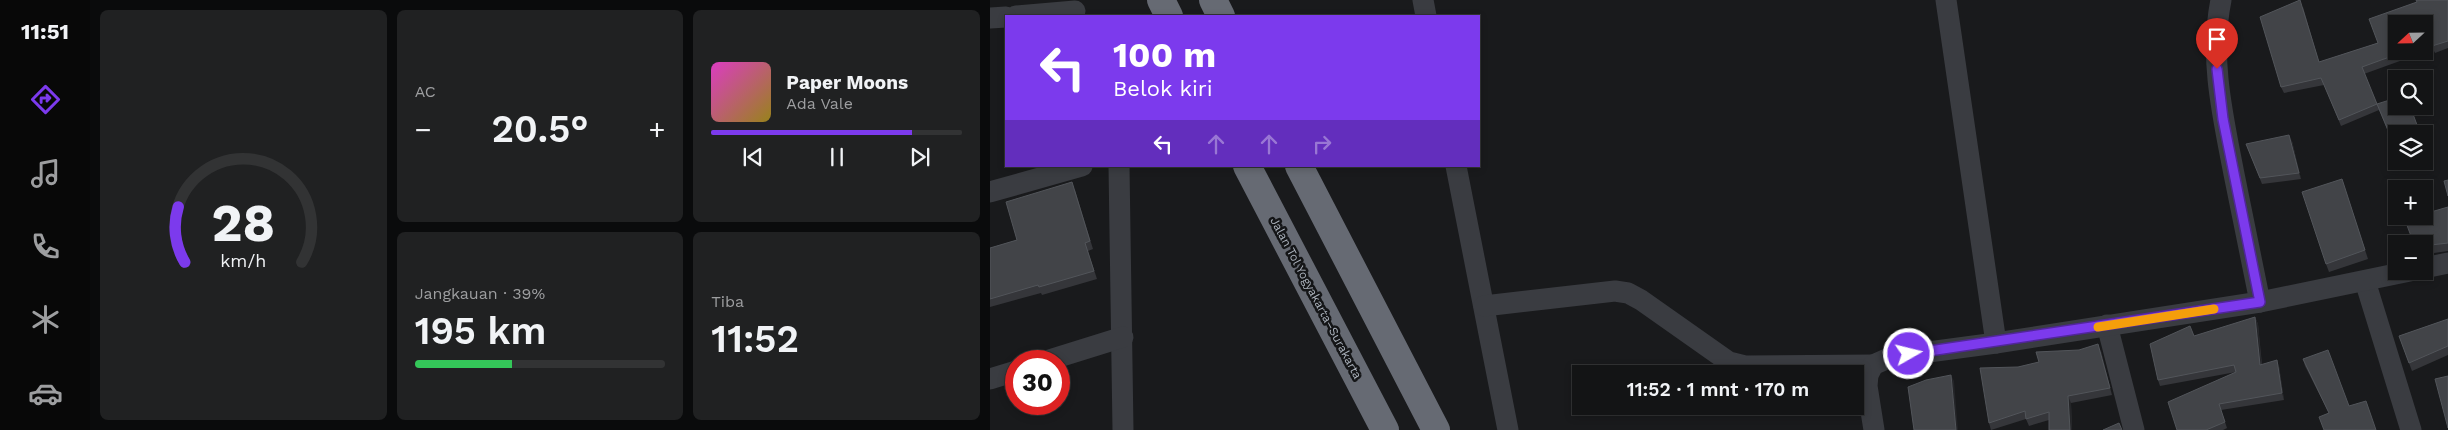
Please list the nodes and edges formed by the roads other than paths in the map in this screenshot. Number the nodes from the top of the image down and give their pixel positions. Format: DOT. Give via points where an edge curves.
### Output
graph roads {
  1 [pos="1161,0"];
  2 [pos="1213,0"];
  3 [pos="1423,0"];
  4 [pos="1946,0"];
  5 [pos="2221,0"];
  6 [pos="1073,9"];
  7 [pos="1024,15"];
  8 [pos="1168,15"];
  9 [pos="1220,15"];
  10 [pos="1426,15"];
  11 [pos="1005,17"];
  12 [pos="990,18"];
  13 [pos="1078,167"];
  14 [pos="1119,167"];
  15 [pos="1248,167"];
  16 [pos="1300,167"];
  17 [pos="1456,167"];
  18 [pos="990,192"];
  19 [pos="2448,263"];
  20 [pos="2433,266"];
  21 [pos="2388,276"];
  22 [pos="2365,281"];
  23 [pos="2260,302"];
  24 [pos="1484,306"];
  25 [pos="2107,325"];
  26 [pos="1123,337"];
  27 [pos="1996,343"];
  28 [pos="1070,354"];
  29 [pos="1873,365"];
  30 [pos="1005,374"];
  31 [pos="990,379"];
  32 [pos="1123,430"];
  33 [pos="1385,430"];
  34 [pos="1436,430"];
  35 [pos="1508,430"];
  36 [pos="1874,430"];
  37 [pos="2134,430"];
  38 [pos="2411,430"];
  1 -- 8 [label="highway"];
  2 -- 9 [label="highway"];
  3 -- 10 [label="street"];
  4 -- 27 [label="street"];
  5 -- 23 [label="street" via="2217,21 2217,69 2223,119"];
  6 -- 7 [label="street"];
  11 -- 12 [label="street"];
  13 -- 18 [label="street"];
  14 -- 26 [label="street"];
  15 -- 33 [label="highway, Jalan Tol Yogyakarta–Surakarta"];
  16 -- 34 [label="highway"];
  17 -- 24 [label="street"];
  19 -- 20 [label="street"];
  21 -- 22 [label="street"];
  22 -- 23 [label="street"];
  22 -- 38 [label="street"];
  23 -- 25 [label="street"];
  24 -- 29 [label="street" via="1615,291 1642,300 1729,362 1746,366"];
  24 -- 35 [label="street"];
  25 -- 27 [label="street"];
  25 -- 37 [label="street"];
  26 -- 28 [label="street"];
  26 -- 32 [label="street"];
  27 -- 29 [label="street" via="1891,357"];
  29 -- 36 [label="street" via="1867,386"];
  30 -- 31 [label="street"];
}
